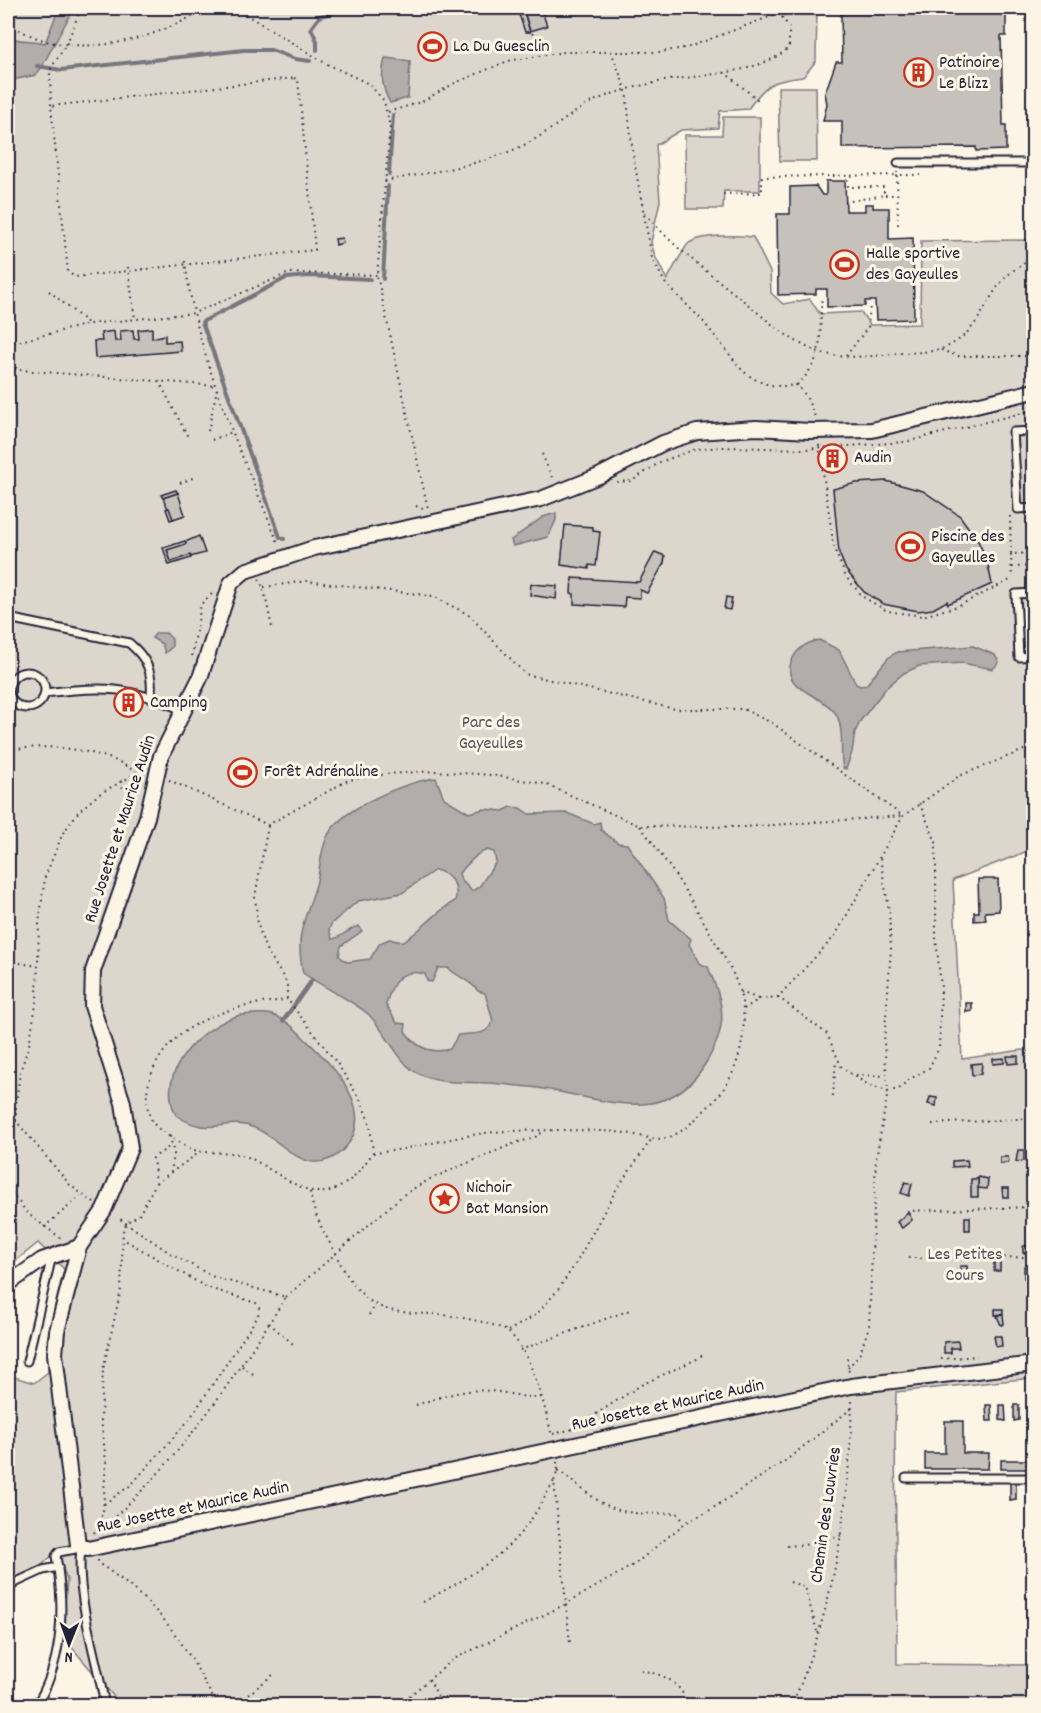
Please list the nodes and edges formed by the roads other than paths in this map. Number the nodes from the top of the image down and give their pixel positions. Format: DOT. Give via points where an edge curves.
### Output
graph roads {
  1 [pos="897,163"];
  2 [pos="1034,163"];
  3 [pos="1034,391"];
  4 [pos="1034,431"];
  5 [pos="1034,508"];
  6 [pos="1034,592"];
  7 [pos="8,618"];
  8 [pos="1034,656"];
  9 [pos="9,682"];
  10 [pos="45,693"];
  11 [pos="151,696"];
  12 [pos="182,710"];
  13 [pos="79,1247"];
  14 [pos="52,1256"];
  15 [pos="8,1284"];
  16 [pos="27,1360"];
  17 [pos="1034,1364"];
  18 [pos="906,1478"];
  19 [pos="1034,1478"];
  20 [pos="81,1548"];
  21 [pos="58,1567"];
  22 [pos="8,1586"];
  23 [pos="36,1706"];
  24 [pos="105,1706"];
  1 -- 2 [label="lane"];
  3 -- 12 [label="street, Rue Josette et Maurice Audin" via="872,430 817,424 698,432 663,443 560,493 524,504 399,528 251,569 231,583 200,678"];
  4 -- 5 [label="lane" via="1013,432 1018,509"];
  6 -- 8 [label="lane" via="1016,594 1019,657"];
  7 -- 11 [label="lane" via="129,643 149,667"];
  9 -- 10 [label="lane" via="30,672 43,681"];
  9 -- 10 [label="lane" via="11,699 23,708 41,702"];
  10 -- 11 [label="lane" via="103,689 132,690"];
  11 -- 12 [label="lane"];
  12 -- 13 [label="street, Rue Josette et Maurice Audin" via="161,756 147,817 93,971 92,1006 129,1126 128,1155 104,1210"];
  13 -- 14 [label="street"];
  13 -- 20 [label="street, Rue Josette et Maurice Audin" via="57,1331 55,1354 69,1484"];
  14 -- 15 [label="street"];
  14 -- 16 [label="lane"];
  17 -- 20 [label="street, Rue Josette et Maurice Audin" via="851,1386"];
  18 -- 19 [label="lane"];
  20 -- 21 [label="lane" via="59,1552"];
  20 -- 24 [label="lane" via="82,1594"];
  21 -- 22 [label="lane"];
  21 -- 23 [label="lane" via="62,1600 59,1648"];
}
